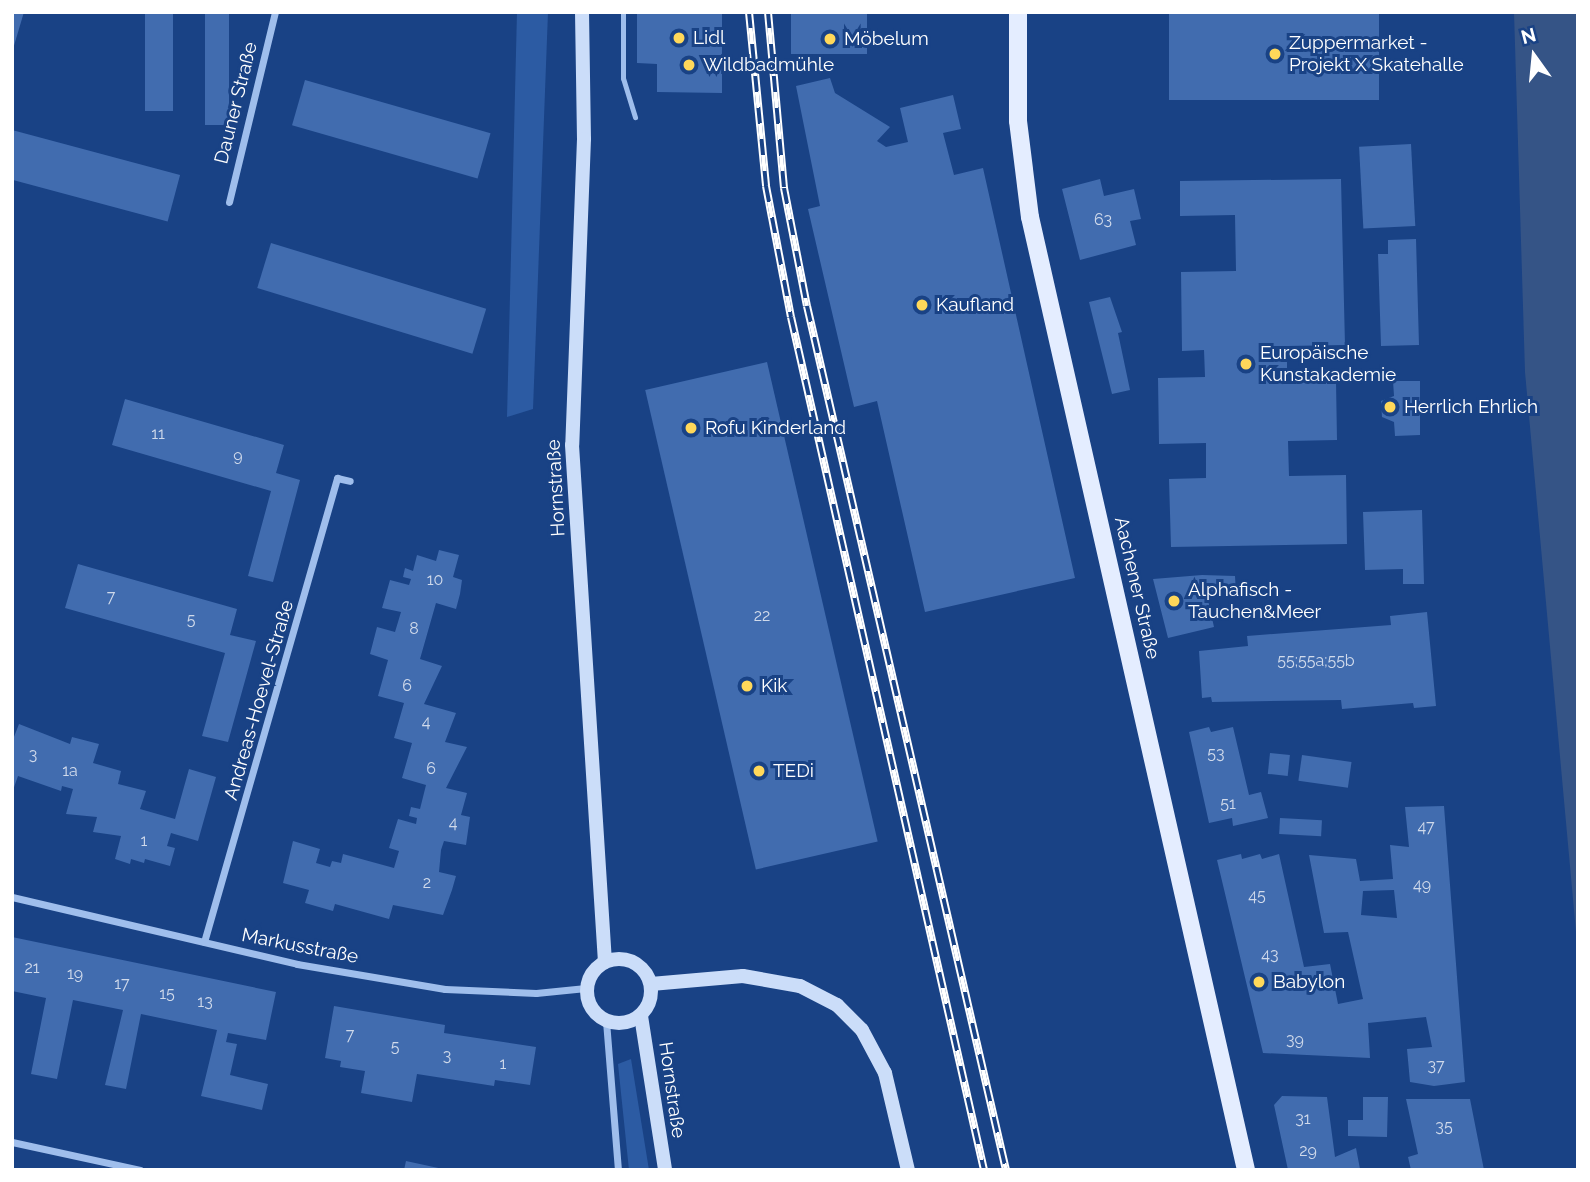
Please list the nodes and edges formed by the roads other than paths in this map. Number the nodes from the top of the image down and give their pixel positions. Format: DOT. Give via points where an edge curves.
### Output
graph roads {
  1 [pos="275,12"];
  2 [pos="582,12"];
  3 [pos="623,12"];
  4 [pos="1018,12"];
  5 [pos="635,117"];
  6 [pos="229,202"];
  7 [pos="350,481"];
  8 [pos="12,897"];
  9 [pos="204,942"];
  10 [pos="605,962"];
  11 [pos="651,984"];
  12 [pos="586,988"];
  13 [pos="641,1016"];
  14 [pos="606,1021"];
  15 [pos="12,1142"];
  16 [pos="140,1170"];
  17 [pos="618,1170"];
  18 [pos="665,1170"];
  19 [pos="908,1170"];
  20 [pos="1246,1170"];
  1 -- 6 [label="street, Dauner Straße"];
  2 -- 10 [label="street, Hornstraße" via="584,139 572,445"];
  3 -- 5 [label="lane" via="623,78"];
  4 -- 20 [label="main road, Aachener Straße" via="1018,121 1030,217"];
  7 -- 9 [label="street, Andreas-Hoevel-Straße" via="337,478"];
  8 -- 9 [label="street, Markusstraße"];
  9 -- 12 [label="street, Markusstraße" via="297,964 445,989 537,993"];
  10 -- 11 [label="street" via="633,962"];
  10 -- 12 [label="street" via="596,968"];
  11 -- 13 [label="street" via="650,1001"];
  11 -- 19 [label="street" via="743,976 800,986 837,1005 862,1030 884,1073"];
  12 -- 14 [label="street" via="591,1008"];
  13 -- 14 [label="street" via="618,1024"];
  13 -- 18 [label="street, Hornstraße"];
  14 -- 17 [label="street"];
  15 -- 16 [label="street"];
}
